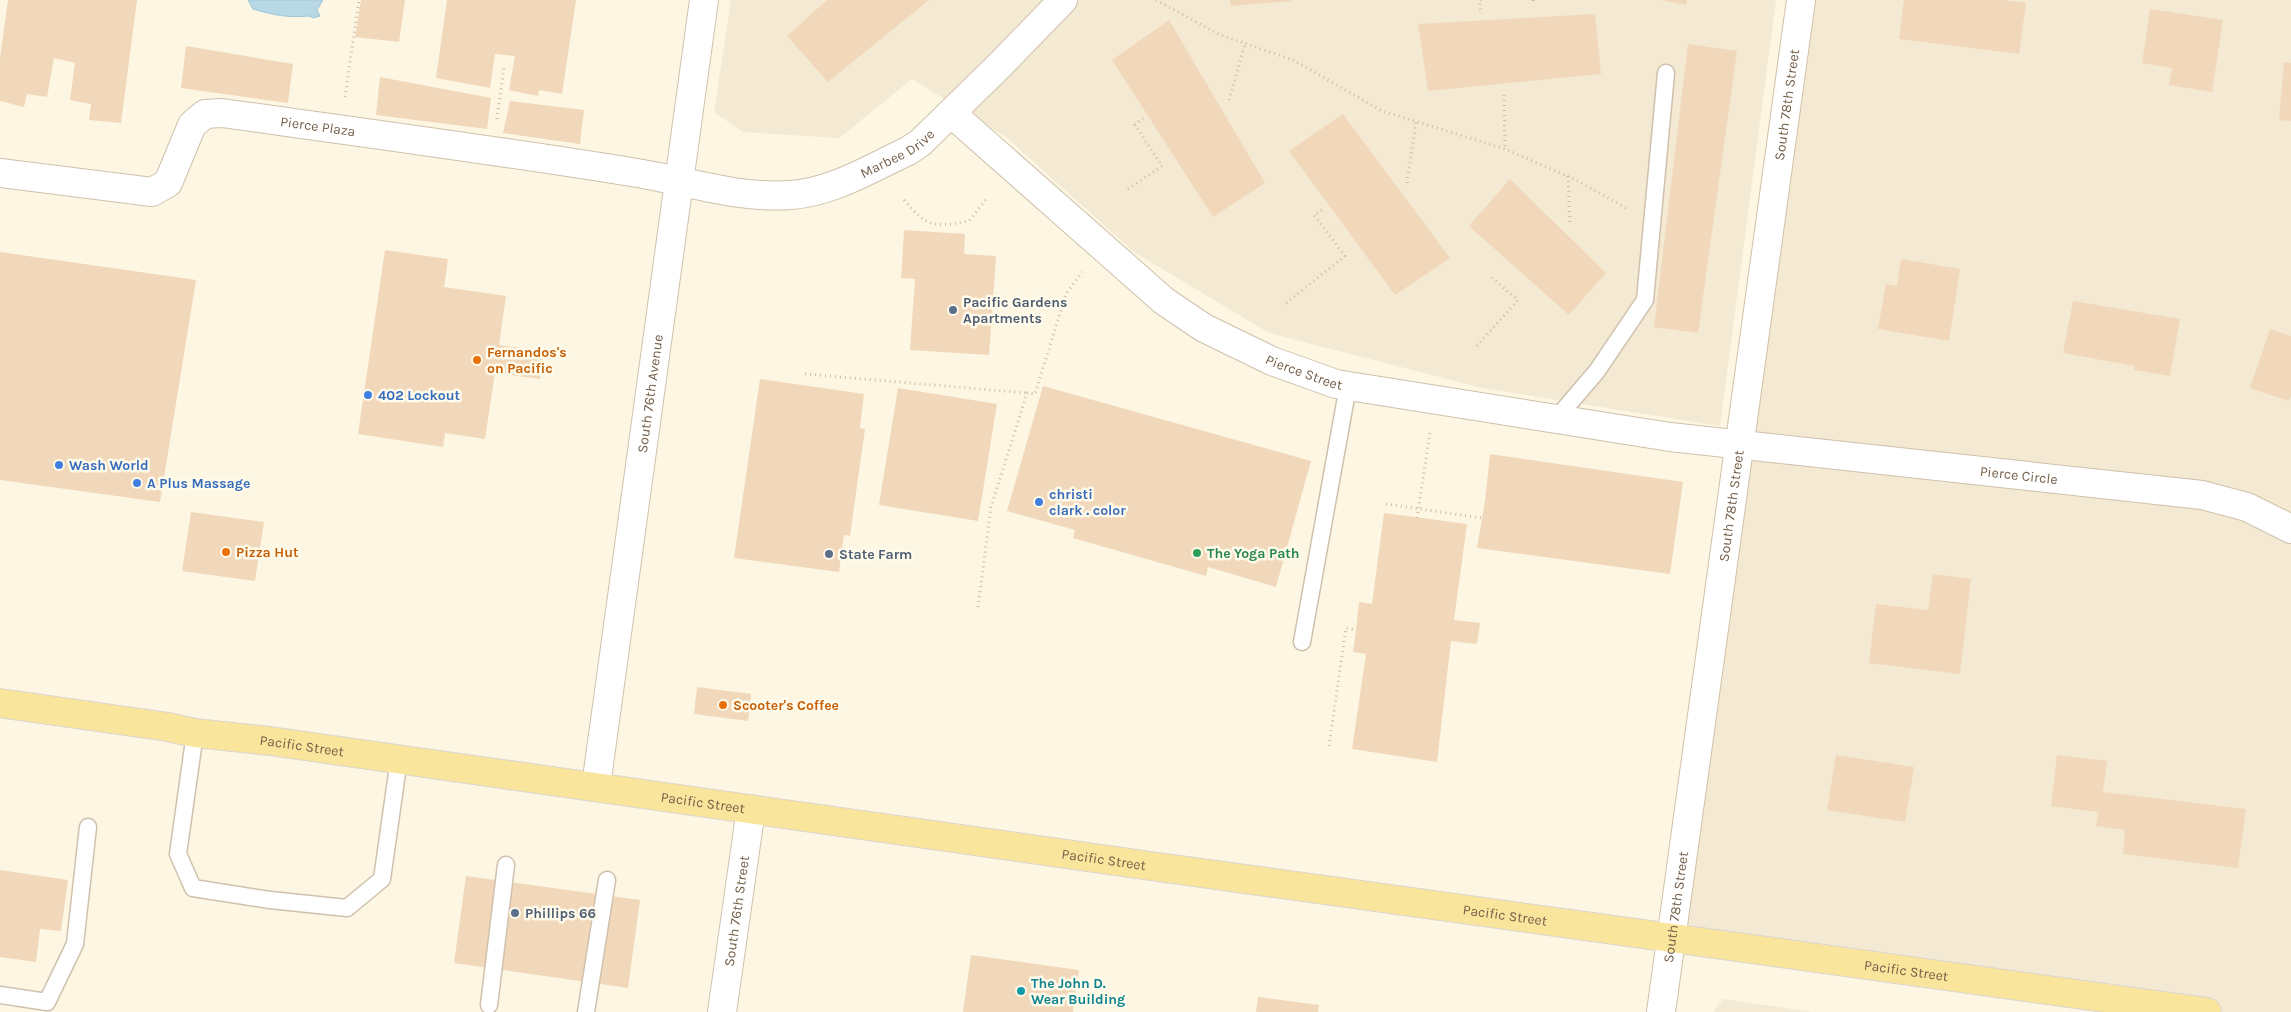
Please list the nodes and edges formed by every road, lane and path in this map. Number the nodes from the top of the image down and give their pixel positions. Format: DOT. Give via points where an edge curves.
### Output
graph roads {
  1 [pos="359,0"];
  2 [pos="704,0"];
  3 [pos="1062,0"];
  4 [pos="1156,0"];
  5 [pos="1481,0"];
  6 [pos="1532,0"];
  7 [pos="1801,0"];
  8 [pos="1533,5"];
  9 [pos="1481,14"];
  10 [pos="1245,44"];
  11 [pos="504,67"];
  12 [pos="1666,73"];
  13 [pos="1504,95"];
  14 [pos="1229,100"];
  15 [pos="951,113"];
  16 [pos="1143,118"];
  17 [pos="1416,121"];
  18 [pos="341,130"];
  19 [pos="1505,149"];
  20 [pos="493,152"];
  21 [pos="0,173"];
  22 [pos="1568,176"];
  23 [pos="679,182"];
  24 [pos="1407,183"];
  25 [pos="1128,189"];
  26 [pos="987,198"];
  27 [pos="904,200"];
  28 [pos="1322,210"];
  29 [pos="1652,223"];
  30 [pos="1570,225"];
  31 [pos="1101,245"];
  32 [pos="1490,275"];
  33 [pos="1286,302"];
  34 [pos="1477,346"];
  35 [pos="805,374"];
  36 [pos="1348,386"];
  37 [pos="1028,393"];
  38 [pos="1556,419"];
  39 [pos="1432,424"];
  40 [pos="1741,444"];
  41 [pos="1386,504"];
  42 [pos="1419,508"];
  43 [pos="1418,518"];
  44 [pos="1482,518"];
  45 [pos="2291,529"];
  46 [pos="978,607"];
  47 [pos="1356,630"];
  48 [pos="1302,642"];
  49 [pos="0,703"];
  50 [pos="195,733"];
  51 [pos="1329,746"];
  52 [pos="399,759"];
  53 [pos="596,786"];
  54 [pos="751,810"];
  55 [pos="88,827"];
  56 [pos="506,865"];
  57 [pos="606,880"];
  58 [pos="1672,938"];
  59 [pos="0,995"];
  60 [pos="489,1005"];
  61 [pos="586,1012"];
  62 [pos="722,1012"];
  63 [pos="1661,1012"];
  64 [pos="2208,1012"];
  1 -- 18 [label="path"];
  2 -- 23 [label="street, South 76th Avenue"];
  3 -- 15 [label="street, Marbee Drive"];
  4 -- 10 [label="path" via="1218,34"];
  5 -- 9 [label="path"];
  6 -- 8 [label="path"];
  7 -- 40 [label="street, South 78th Street"];
  10 -- 14 [label="path"];
  10 -- 17 [label="path" via="1293,60 1382,111"];
  11 -- 20 [label="path"];
  12 -- 29 [label="lane"];
  13 -- 19 [label="path"];
  15 -- 23 [label="street, Marbee Drive" via="908,152 824,190 762,195"];
  15 -- 31 [label="street, Pierce Street"];
  16 -- 25 [label="path" via="1135,125 1162,166"];
  17 -- 19 [label="path"];
  17 -- 24 [label="path"];
  18 -- 20 [label="street, Pierce Plaza"];
  18 -- 21 [label="street, Pierce Plaza" via="222,113 205,114 192,125 168,183 152,192"];
  19 -- 22 [label="path"];
  20 -- 23 [label="street, Pierce Plaza" via="633,172"];
  22 -- 29 [label="path"];
  22 -- 30 [label="path"];
  23 -- 53 [label="street, South 76th Avenue"];
  26 -- 27 [label="path" via="970,221 946,225 927,223"];
  28 -- 33 [label="path" via="1314,215 1345,256"];
  29 -- 38 [label="lane" via="1645,300 1597,371"];
  31 -- 36 [label="street, Pierce Street" via="1164,301 1204,328 1272,361"];
  31 -- 37 [label="path" via="1066,294 1035,394"];
  32 -- 34 [label="path" via="1518,300"];
  35 -- 37 [label="path"];
  36 -- 38 [label="street, Pierce Street"];
  36 -- 48 [label="lane"];
  37 -- 46 [label="path" via="991,507"];
  38 -- 40 [label="street, Pierce Street"];
  39 -- 42 [label="path"];
  40 -- 45 [label="street, Pierce Circle" via="2202,495 2247,507"];
  40 -- 58 [label="street, South 78th Street"];
  41 -- 42 [label="path"];
  42 -- 43 [label="path"];
  42 -- 44 [label="path"];
  47 -- 51 [label="path" via="1346,628"];
  49 -- 50 [label="main road, Pacific Street"];
  50 -- 52 [label="main road, Pacific Street"];
  50 -- 52 [label="lane" via="178,854 193,888 270,900 347,908 382,879"];
  52 -- 53 [label="main road, Pacific Street"];
  53 -- 54 [label="main road, Pacific Street"];
  54 -- 58 [label="main road, Pacific Street"];
  54 -- 62 [label="street, South 76th Street"];
  55 -- 59 [label="lane" via="75,944 47,1002"];
  56 -- 60 [label="lane"];
  57 -- 61 [label="lane"];
  58 -- 63 [label="street, South 78th Street"];
  58 -- 64 [label="main road, Pacific Street"];
}
